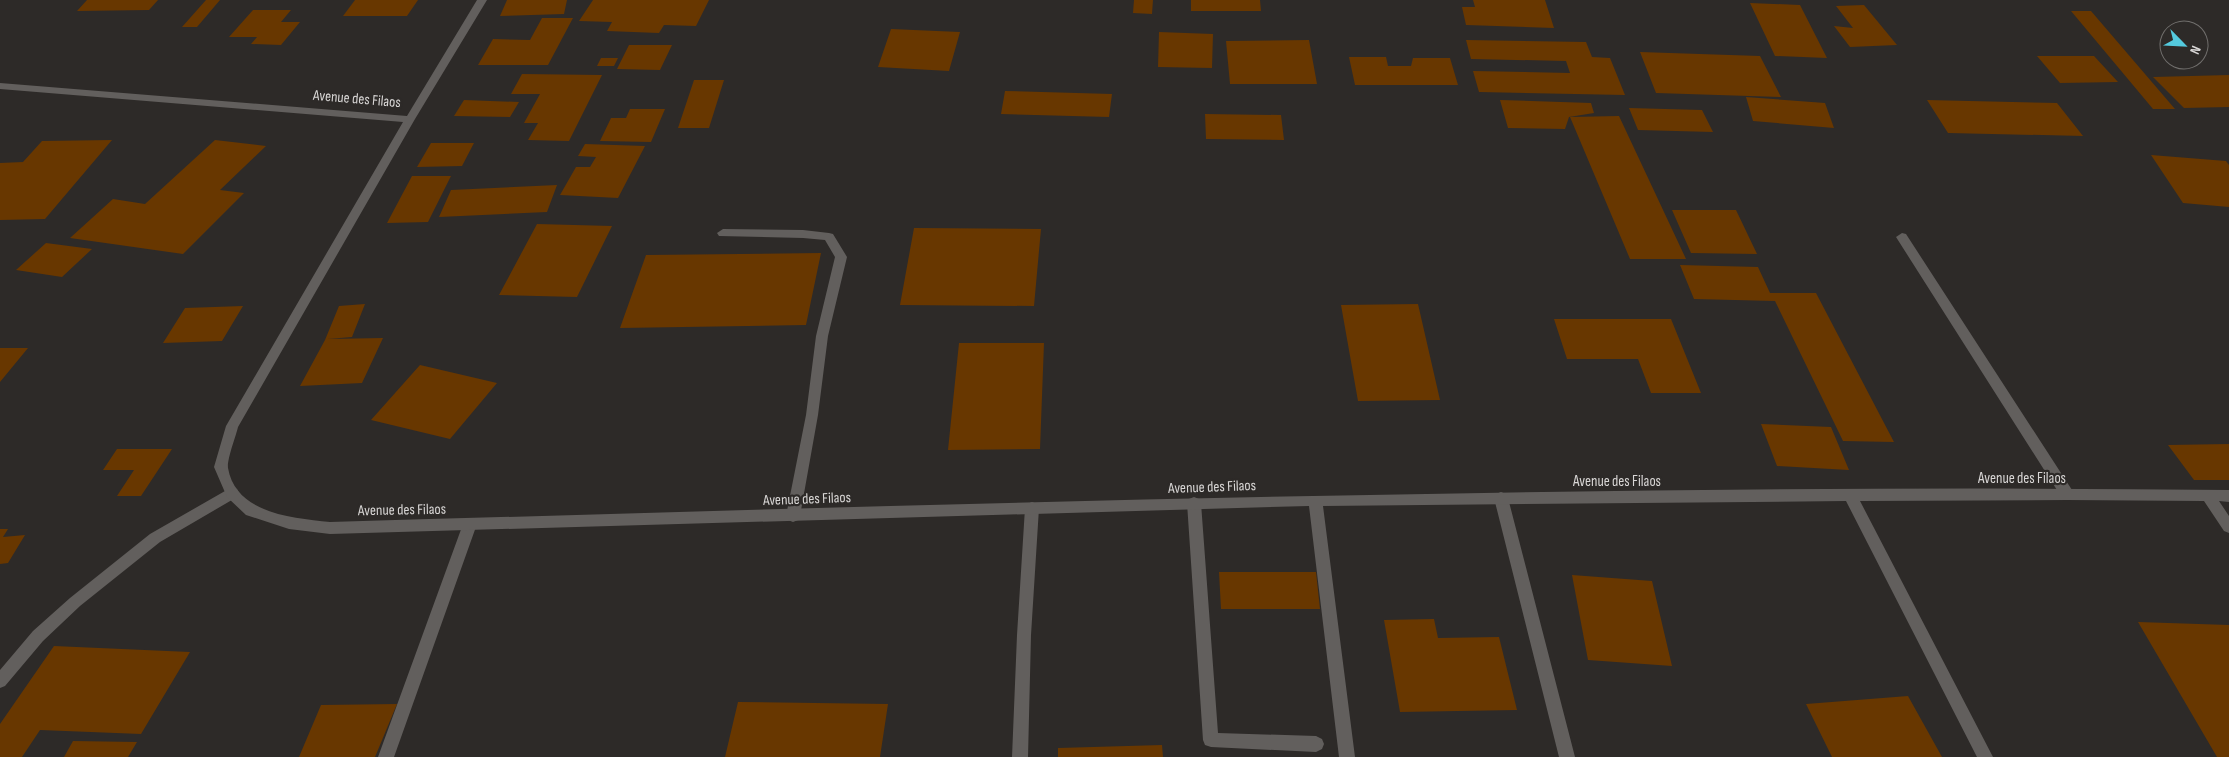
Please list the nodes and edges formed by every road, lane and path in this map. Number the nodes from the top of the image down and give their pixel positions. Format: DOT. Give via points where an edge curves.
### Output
graph roads {
  1 [pos="482,0"];
  2 [pos="0,86"];
  3 [pos="410,119"];
  4 [pos="723,233"];
  5 [pos="1902,237"];
  6 [pos="232,494"];
  7 [pos="2066,494"];
  8 [pos="1850,496"];
  9 [pos="2208,496"];
  10 [pos="2229,496"];
  11 [pos="1501,498"];
  12 [pos="1315,500"];
  13 [pos="1194,503"];
  14 [pos="1032,508"];
  15 [pos="793,516"];
  16 [pos="470,524"];
  17 [pos="2229,528"];
  18 [pos="0,681"];
  19 [pos="1316,744"];
  20 [pos="386,757"];
  21 [pos="1020,757"];
  22 [pos="1347,757"];
  23 [pos="1567,757"];
  24 [pos="1985,757"];
  1 -- 3 [label="street"];
  2 -- 3 [label="street, Avenue des Filaos"];
  3 -- 6 [label="street, Avenue des Filaos" via="232,426 221,467"];
  4 -- 15 [label="street" via="829,237 842,257 822,336 812,415"];
  5 -- 7 [label="street"];
  6 -- 16 [label="street, Avenue des Filaos" via="251,511 321,527"];
  6 -- 18 [label="street" via="154,538 82,596 38,636"];
  7 -- 8 [label="street, Avenue des Filaos"];
  7 -- 9 [label="street, Avenue des Filaos"];
  8 -- 11 [label="street, Avenue des Filaos"];
  8 -- 24 [label="street"];
  9 -- 10 [label="street, Avenue des Filaos"];
  9 -- 17 [label="street"];
  11 -- 12 [label="street, Avenue des Filaos"];
  11 -- 23 [label="street"];
  12 -- 13 [label="street, Avenue des Filaos"];
  12 -- 22 [label="street"];
  13 -- 14 [label="street, Avenue des Filaos"];
  13 -- 19 [label="street" via="1211,740"];
  14 -- 15 [label="street, Avenue des Filaos"];
  14 -- 21 [label="street"];
  15 -- 16 [label="street, Avenue des Filaos"];
  16 -- 20 [label="street"];
}
